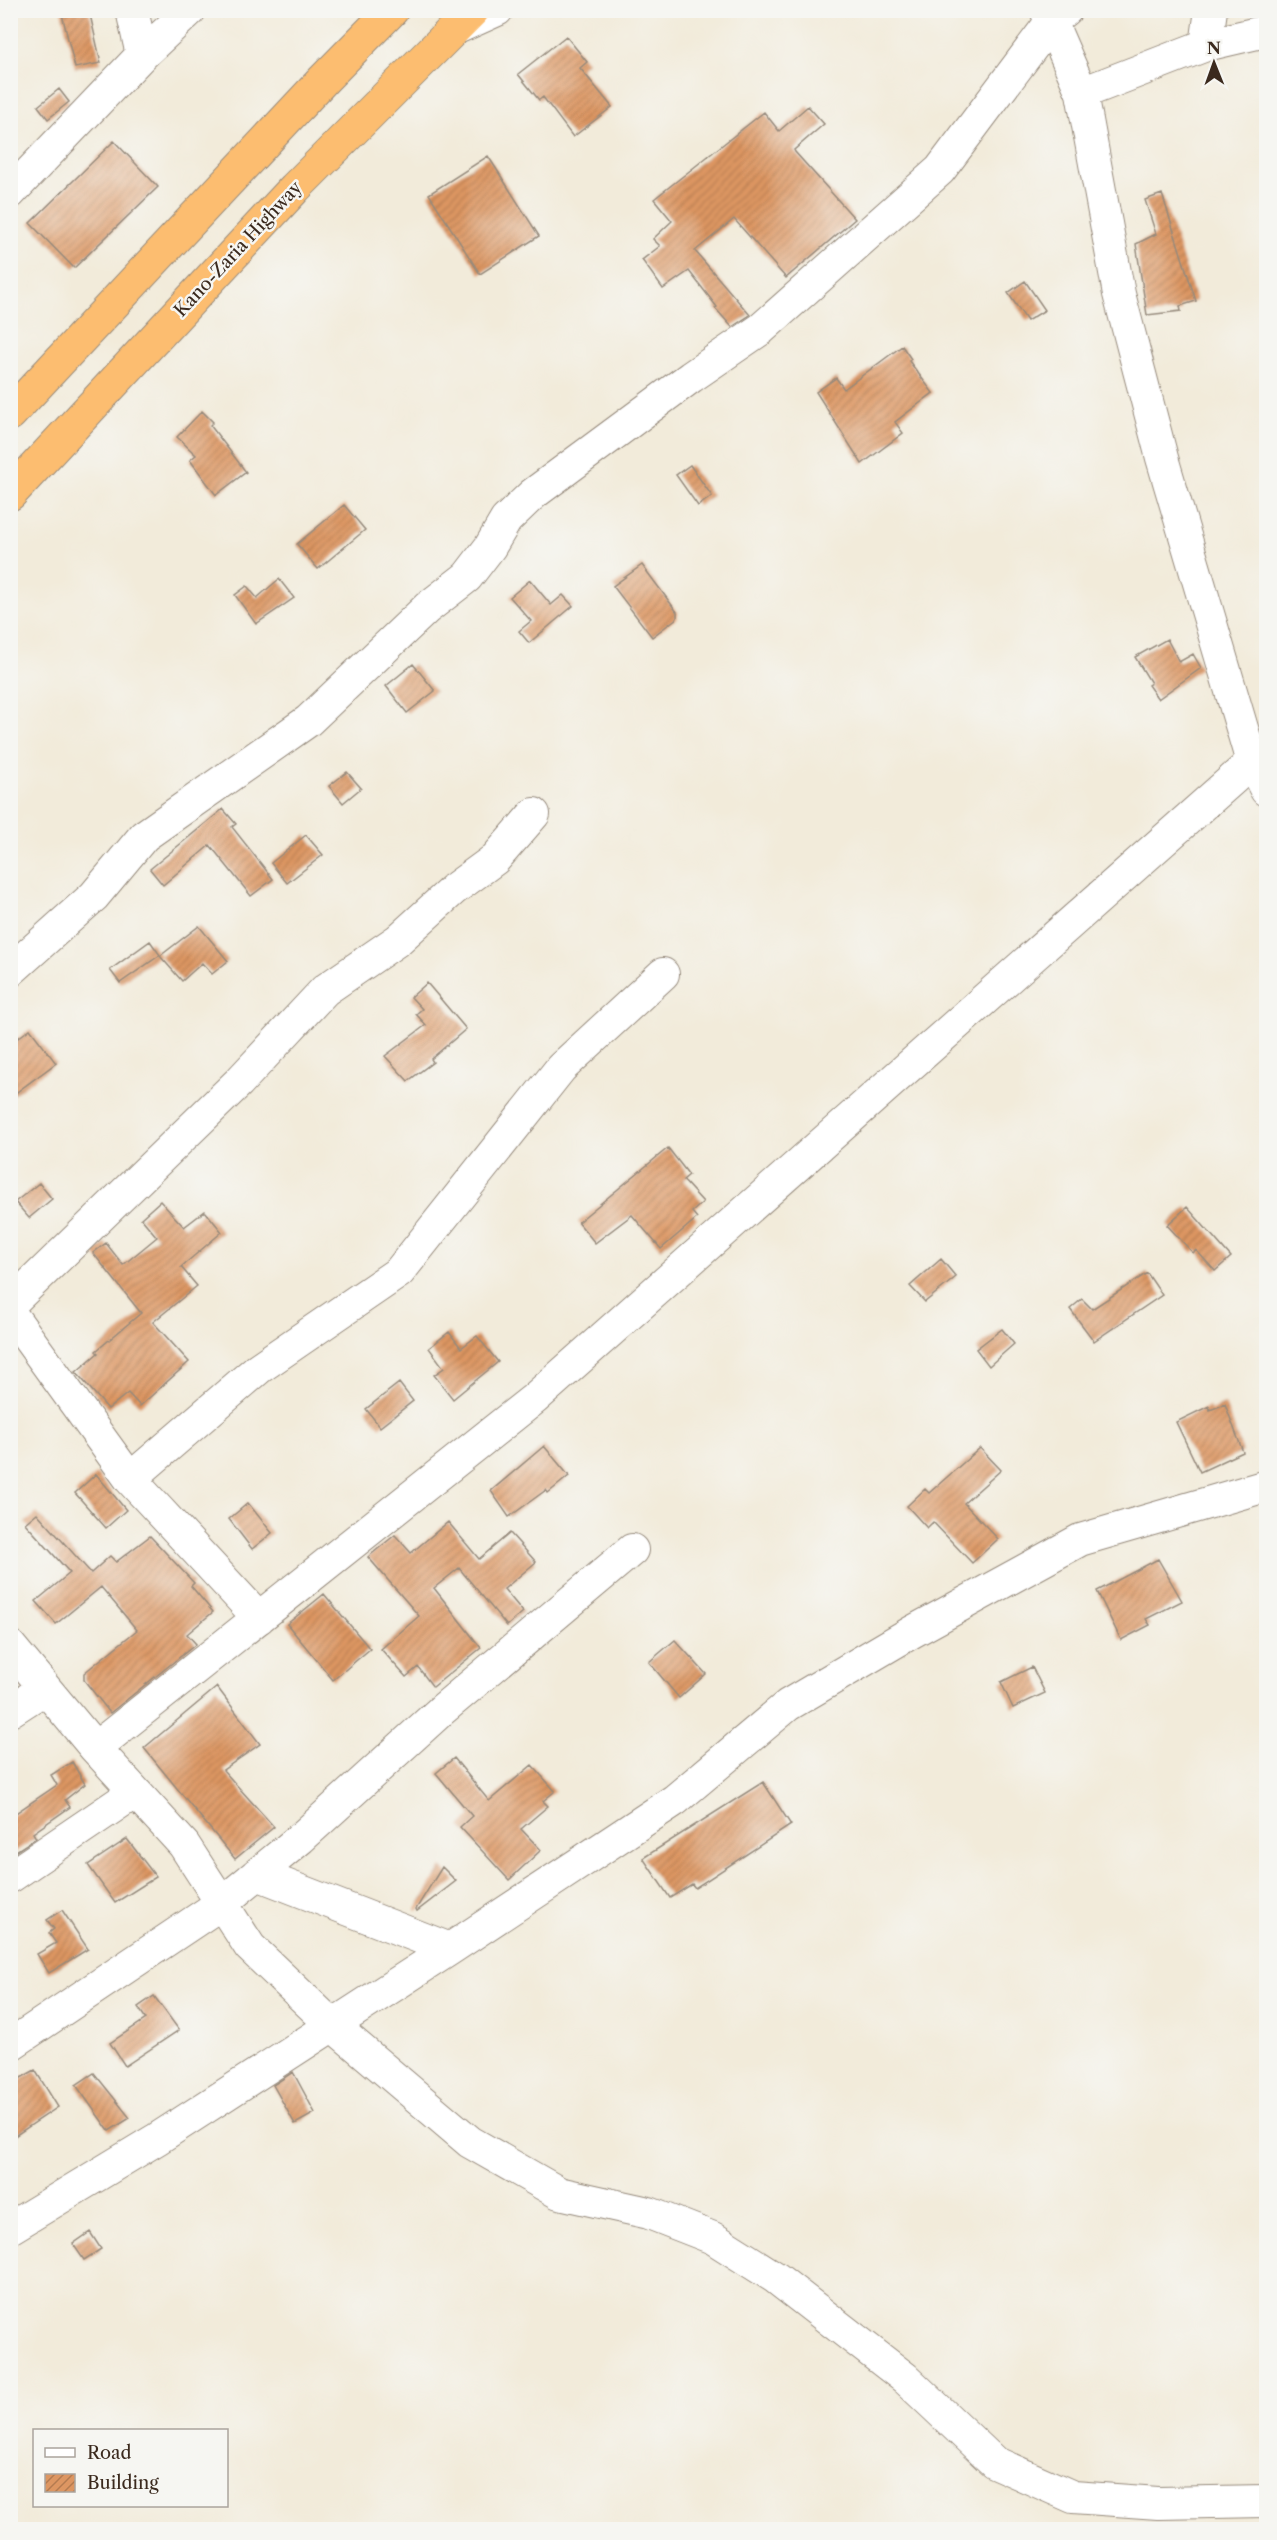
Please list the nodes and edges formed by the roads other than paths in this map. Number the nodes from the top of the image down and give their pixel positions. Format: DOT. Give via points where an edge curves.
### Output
graph roads {
  1 [pos="132,10"];
  2 [pos="190,10"];
  3 [pos="392,10"];
  4 [pos="497,10"];
  5 [pos="1211,10"];
  6 [pos="1054,14"];
  7 [pos="465,19"];
  8 [pos="1266,31"];
  9 [pos="1206,45"];
  10 [pos="142,55"];
  11 [pos="1083,93"];
  12 [pos="10,193"];
  13 [pos="10,414"];
  14 [pos="10,494"];
  15 [pos="1252,762"];
  16 [pos="1266,790"];
  17 [pos="534,814"];
  18 [pos="10,971"];
  19 [pos="663,974"];
  20 [pos="10,1304"];
  21 [pos="10,1313"];
  22 [pos="129,1479"];
  23 [pos="1266,1486"];
  24 [pos="632,1550"];
  25 [pos="259,1618"];
  26 [pos="10,1646"];
  27 [pos="44,1689"];
  28 [pos="10,1711"];
  29 [pos="95,1748"];
  30 [pos="135,1792"];
  31 [pos="257,1874"];
  32 [pos="10,1877"];
  33 [pos="222,1903"];
  34 [pos="450,1949"];
  35 [pos="331,2024"];
  36 [pos="10,2045"];
  37 [pos="10,2228"];
  38 [pos="1266,2501"];
  1 -- 10 [label="street"];
  2 -- 10 [label="street"];
  3 -- 13 [label="highway"];
  4 -- 7 [label="street"];
  5 -- 9 [label="street"];
  6 -- 11 [label="street"];
  6 -- 18 [label="street" via="940,170 761,329 533,494 506,520 467,577 427,608 308,721 144,836 94,896"];
  7 -- 14 [label="highway, Kano-Zaria Highway" via="295,188"];
  8 -- 9 [label="street"];
  9 -- 11 [label="street"];
  10 -- 12 [label="street"];
  11 -- 15 [label="street" via="1119,294 1162,458"];
  15 -- 16 [label="street"];
  15 -- 25 [label="street" via="534,1399"];
  17 -- 20 [label="street" via="495,859 454,889 398,940 326,990 239,1082"];
  19 -- 22 [label="street" via="561,1068 399,1272 259,1368"];
  21 -- 22 [label="street"];
  22 -- 25 [label="street"];
  23 -- 34 [label="street" via="1080,1540 912,1632 788,1705 675,1800"];
  24 -- 31 [label="street" via="443,1708"];
  25 -- 29 [label="street"];
  26 -- 27 [label="street"];
  27 -- 28 [label="street"];
  27 -- 29 [label="street"];
  29 -- 30 [label="street"];
  30 -- 32 [label="street"];
  30 -- 33 [label="street" via="184,1845"];
  31 -- 33 [label="street"];
  31 -- 34 [label="street"];
  33 -- 35 [label="street" via="250,1947"];
  33 -- 36 [label="street"];
  34 -- 35 [label="street"];
  35 -- 37 [label="street" via="157,2139"];
  35 -- 38 [label="street" via="470,2142 529,2176 559,2193 649,2213 713,2238 776,2278 904,2378 994,2462 1073,2497 1158,2503"];
}
